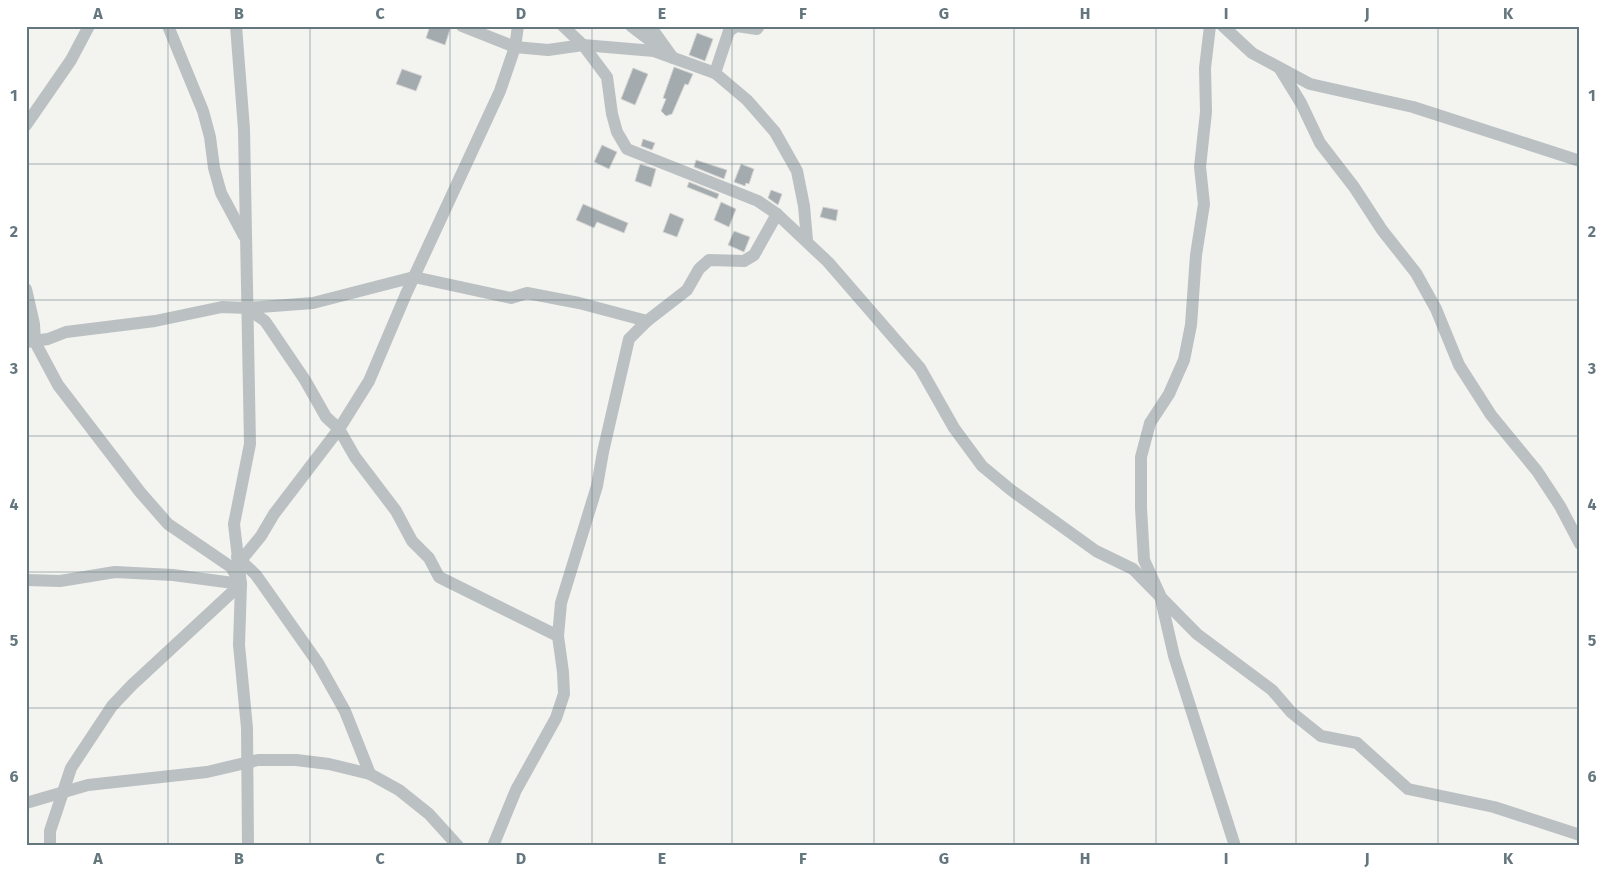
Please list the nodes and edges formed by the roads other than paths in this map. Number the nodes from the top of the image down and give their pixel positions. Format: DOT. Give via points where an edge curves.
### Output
graph roads {
  1 [pos="89,26"];
  2 [pos="168,26"];
  3 [pos="236,26"];
  4 [pos="462,26"];
  5 [pos="518,26"];
  6 [pos="563,26"];
  7 [pos="631,26"];
  8 [pos="650,26"];
  9 [pos="737,26"];
  10 [pos="759,26"];
  11 [pos="1210,26"];
  12 [pos="1223,26"];
  13 [pos="583,46"];
  14 [pos="515,47"];
  15 [pos="673,58"];
  16 [pos="1280,69"];
  17 [pos="714,74"];
  18 [pos="26,125"];
  19 [pos="1580,160"];
  20 [pos="777,214"];
  21 [pos="246,238"];
  22 [pos="807,240"];
  23 [pos="414,277"];
  24 [pos="26,289"];
  25 [pos="247,308"];
  26 [pos="647,321"];
  27 [pos="31,342"];
  28 [pos="338,429"];
  29 [pos="1580,544"];
  30 [pos="239,560"];
  31 [pos="26,580"];
  32 [pos="241,584"];
  33 [pos="1160,595"];
  34 [pos="558,636"];
  35 [pos="247,762"];
  36 [pos="370,774"];
  37 [pos="64,793"];
  38 [pos="26,803"];
  39 [pos="1580,835"];
  40 [pos="50,846"];
  41 [pos="248,846"];
  42 [pos="458,846"];
  43 [pos="492,846"];
  44 [pos="1235,846"];
  1 -- 18 [label="street" via="71,60"];
  2 -- 21 [label="street" via="203,111 221,193"];
  3 -- 21 [label="street" via="244,129"];
  4 -- 14 [label="street"];
  5 -- 14 [label="street"];
  6 -- 13 [label="street"];
  7 -- 15 [label="street"];
  8 -- 15 [label="street"];
  9 -- 10 [label="street" via="756,29"];
  9 -- 17 [label="street" via="729,31"];
  11 -- 33 [label="street" via="1200,167 1204,204 1196,255 1191,325 1184,360 1169,394 1150,423 1141,457 1144,560"];
  12 -- 16 [label="street" via="1252,53"];
  13 -- 14 [label="street" via="548,50"];
  13 -- 15 [label="street" via="654,51"];
  13 -- 20 [label="street" via="607,77 612,114 627,149 758,201"];
  14 -- 23 [label="street" via="500,90"];
  15 -- 17 [label="street"];
  16 -- 19 [label="street" via="1310,84 1413,107"];
  16 -- 29 [label="street" via="1320,143 1416,273 1436,309 1459,365 1491,415 1537,470"];
  17 -- 22 [label="street" via="747,100 780,140 797,171"];
  20 -- 22 [label="street"];
  20 -- 26 [label="street" via="754,255 744,261 710,260 698,269 687,290"];
  21 -- 25 [label="street"];
  22 -- 33 [label="street" via="920,368 954,428 982,466 1096,551 1133,569"];
  23 -- 25 [label="street" via="314,303"];
  23 -- 26 [label="street" via="511,298 527,293"];
  23 -- 28 [label="street" via="369,380"];
  24 -- 27 [label="street" via="34,324"];
  25 -- 27 [label="street" via="222,307 155,321 66,332"];
  25 -- 28 [label="street" via="265,321 326,417"];
  25 -- 30 [label="street" via="250,444 234,524"];
  26 -- 34 [label="street" via="629,339 625,350 597,486 561,603"];
  27 -- 32 [label="street" via="58,385 149,503 168,524 231,567"];
  28 -- 30 [label="street"];
  28 -- 34 [label="street" via="396,511 412,541 429,558 440,577"];
  30 -- 32 [label="street"];
  30 -- 36 [label="street" via="256,575 318,663 345,711"];
  31 -- 32 [label="street" via="60,581 114,572 173,575"];
  32 -- 35 [label="street" via="240,660"];
  32 -- 37 [label="street" via="112,706 71,768"];
  33 -- 39 [label="street" via="1197,634 1272,690 1291,712 1321,736 1357,743 1408,788 1494,807"];
  33 -- 44 [label="street" via="1174,656"];
  34 -- 43 [label="street" via="564,694 556,718 516,790"];
  35 -- 36 [label="street" via="296,760"];
  35 -- 37 [label="street" via="207,772 88,785"];
  35 -- 41 [label="street"];
  36 -- 42 [label="street" via="399,790 421,808"];
  37 -- 38 [label="street"];
  37 -- 40 [label="street" via="50,831"];
}
